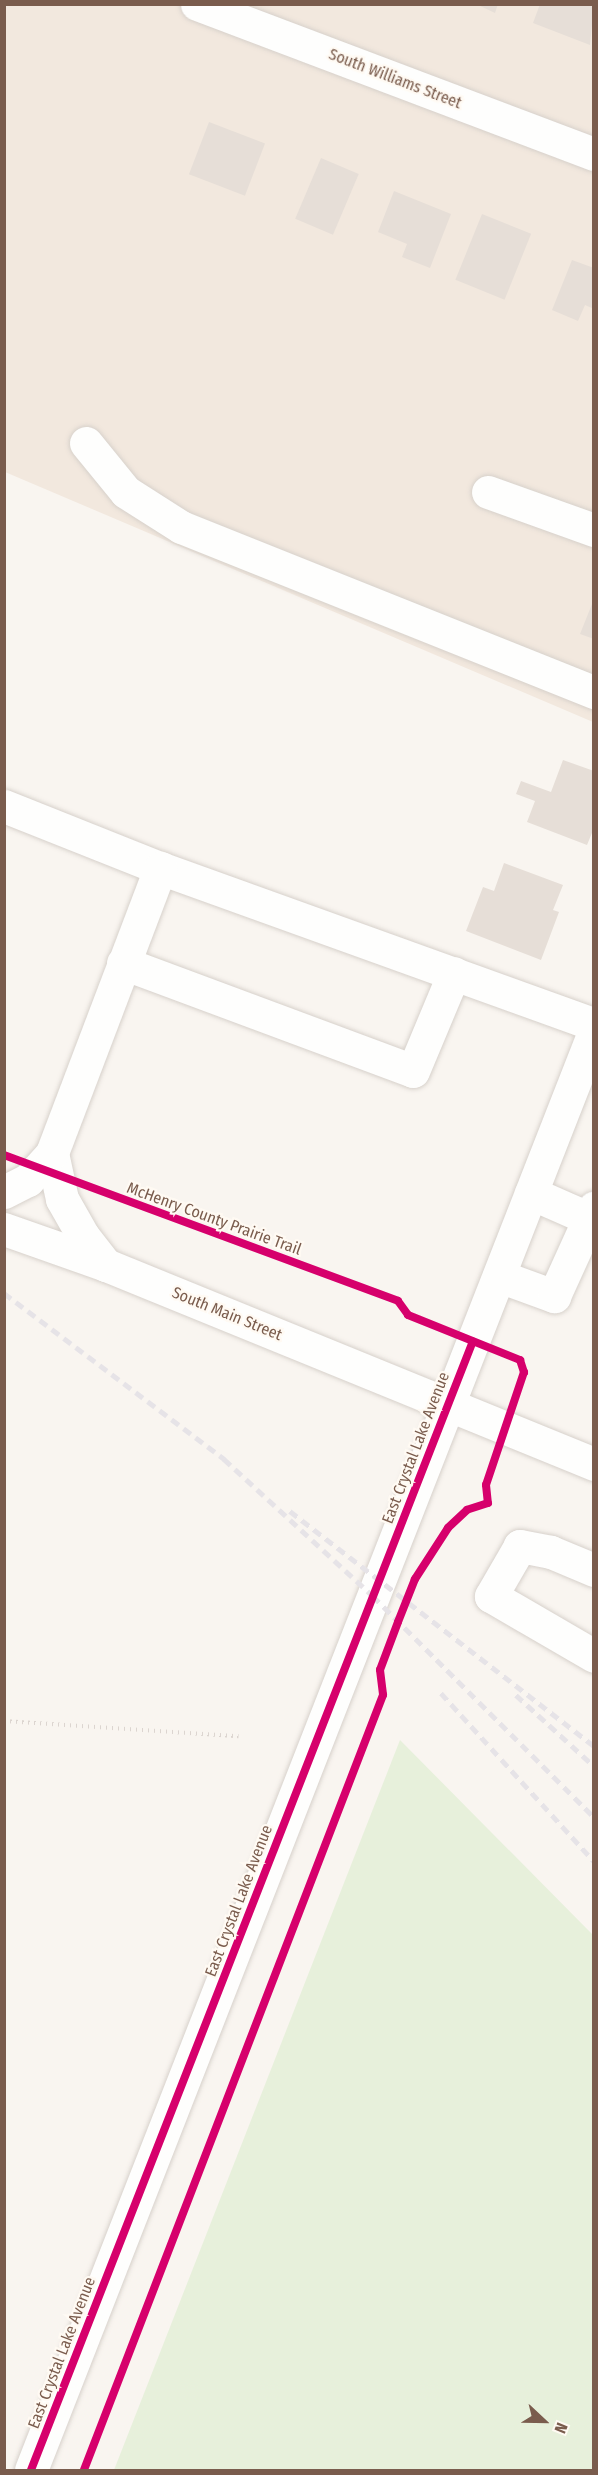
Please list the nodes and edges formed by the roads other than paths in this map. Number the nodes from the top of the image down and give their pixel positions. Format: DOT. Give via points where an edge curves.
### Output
graph roads {
  1 [pos="197,4"];
  2 [pos="594,154"];
  3 [pos="86,443"];
  4 [pos="488,492"];
  5 [pos="594,530"];
  6 [pos="594,692"];
  7 [pos="6,812"];
  8 [pos="160,868"];
  9 [pos="123,963"];
  10 [pos="454,973"];
  11 [pos="594,1024"];
  12 [pos="594,1032"];
  13 [pos="52,1153"];
  14 [pos="4,1192"];
  15 [pos="531,1193"];
  16 [pos="591,1213"];
  17 [pos="4,1229"];
  18 [pos="106,1265"];
  19 [pos="499,1276"];
  20 [pos="447,1404"];
  21 [pos="586,1453"];
  22 [pos="594,1570"];
  23 [pos="594,1656"];
  24 [pos="32,2470"];
  1 -- 2 [label="street, South Williams Street"];
  3 -- 6 [label="street" via="126,492 181,527"];
  4 -- 5 [label="street"];
  7 -- 8 [label="street"];
  8 -- 9 [label="street"];
  8 -- 10 [label="street"];
  9 -- 10 [label="street" via="413,1071"];
  9 -- 13 [label="street"];
  10 -- 11 [label="street"];
  12 -- 15 [label="street, East Crystal Lake Avenue"];
  13 -- 14 [label="street" via="28,1180"];
  13 -- 18 [label="street" via="62,1199"];
  15 -- 16 [label="street"];
  15 -- 19 [label="street, East Crystal Lake Avenue"];
  16 -- 19 [label="street" via="554,1296"];
  17 -- 18 [label="street, South Main Street"];
  18 -- 20 [label="street, South Main Street"];
  19 -- 20 [label="street, East Crystal Lake Avenue"];
  20 -- 21 [label="street, South Main Street"];
  20 -- 24 [label="street, East Crystal Lake Avenue"];
  22 -- 23 [label="street" via="551,1552 520,1546 491,1596"];
}
